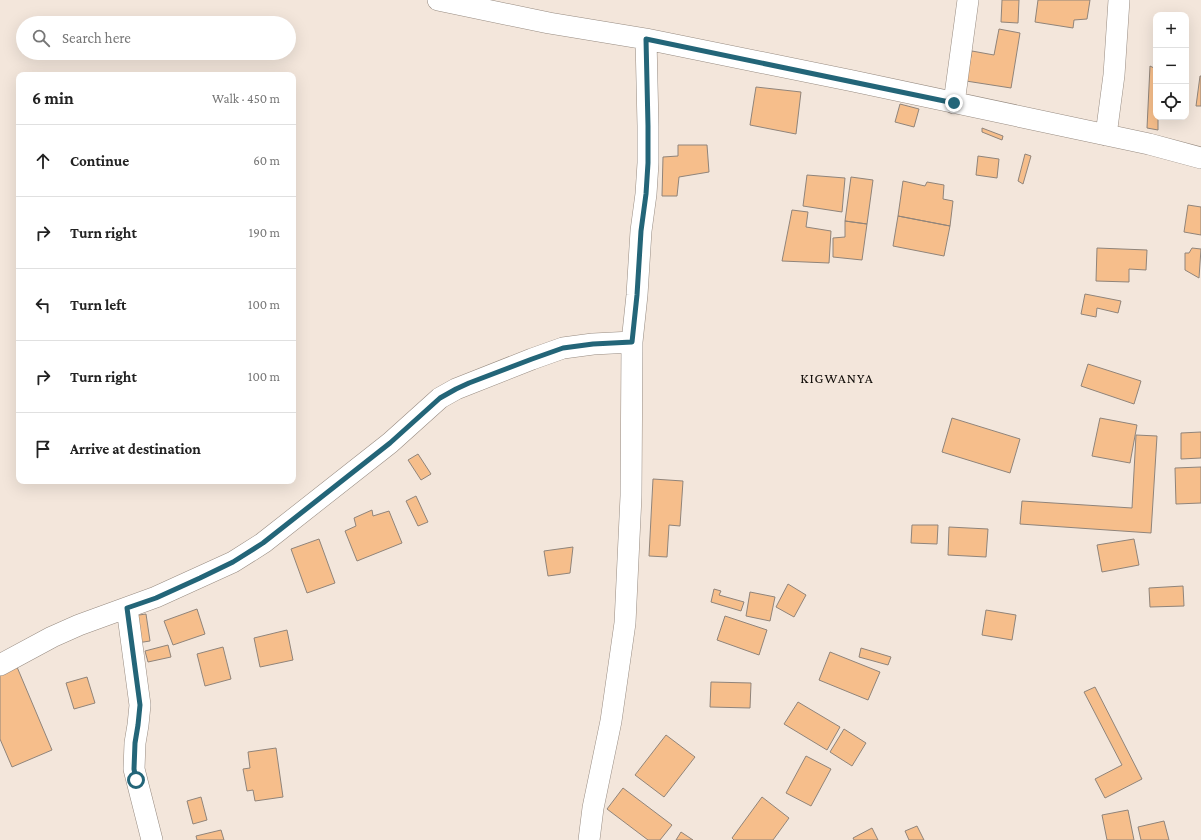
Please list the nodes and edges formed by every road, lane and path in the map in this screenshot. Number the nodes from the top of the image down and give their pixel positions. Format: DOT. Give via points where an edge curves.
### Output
graph roads {
  1 [pos="438,0"];
  2 [pos="968,0"];
  3 [pos="1120,0"];
  4 [pos="646,39"];
  5 [pos="954,103"];
  6 [pos="1106,135"];
  7 [pos="1201,158"];
  8 [pos="632,342"];
  9 [pos="127,608"];
  10 [pos="0,665"];
  11 [pos="152,840"];
  12 [pos="589,840"];
  1 -- 4 [label="street" via="548,23"];
  2 -- 5 [label="street"];
  3 -- 6 [label="street"];
  4 -- 5 [label="street"];
  4 -- 8 [label="street" via="648,163"];
  5 -- 6 [label="street"];
  6 -- 7 [label="street"];
  8 -- 9 [label="street" via="563,348 456,389 440,398 390,443 263,543 233,562 200,578"];
  8 -- 12 [label="street" via="631,496 625,623 611,721 592,808"];
  9 -- 10 [label="street" via="52,637"];
  9 -- 11 [label="street" via="140,705 134,769"];
}
